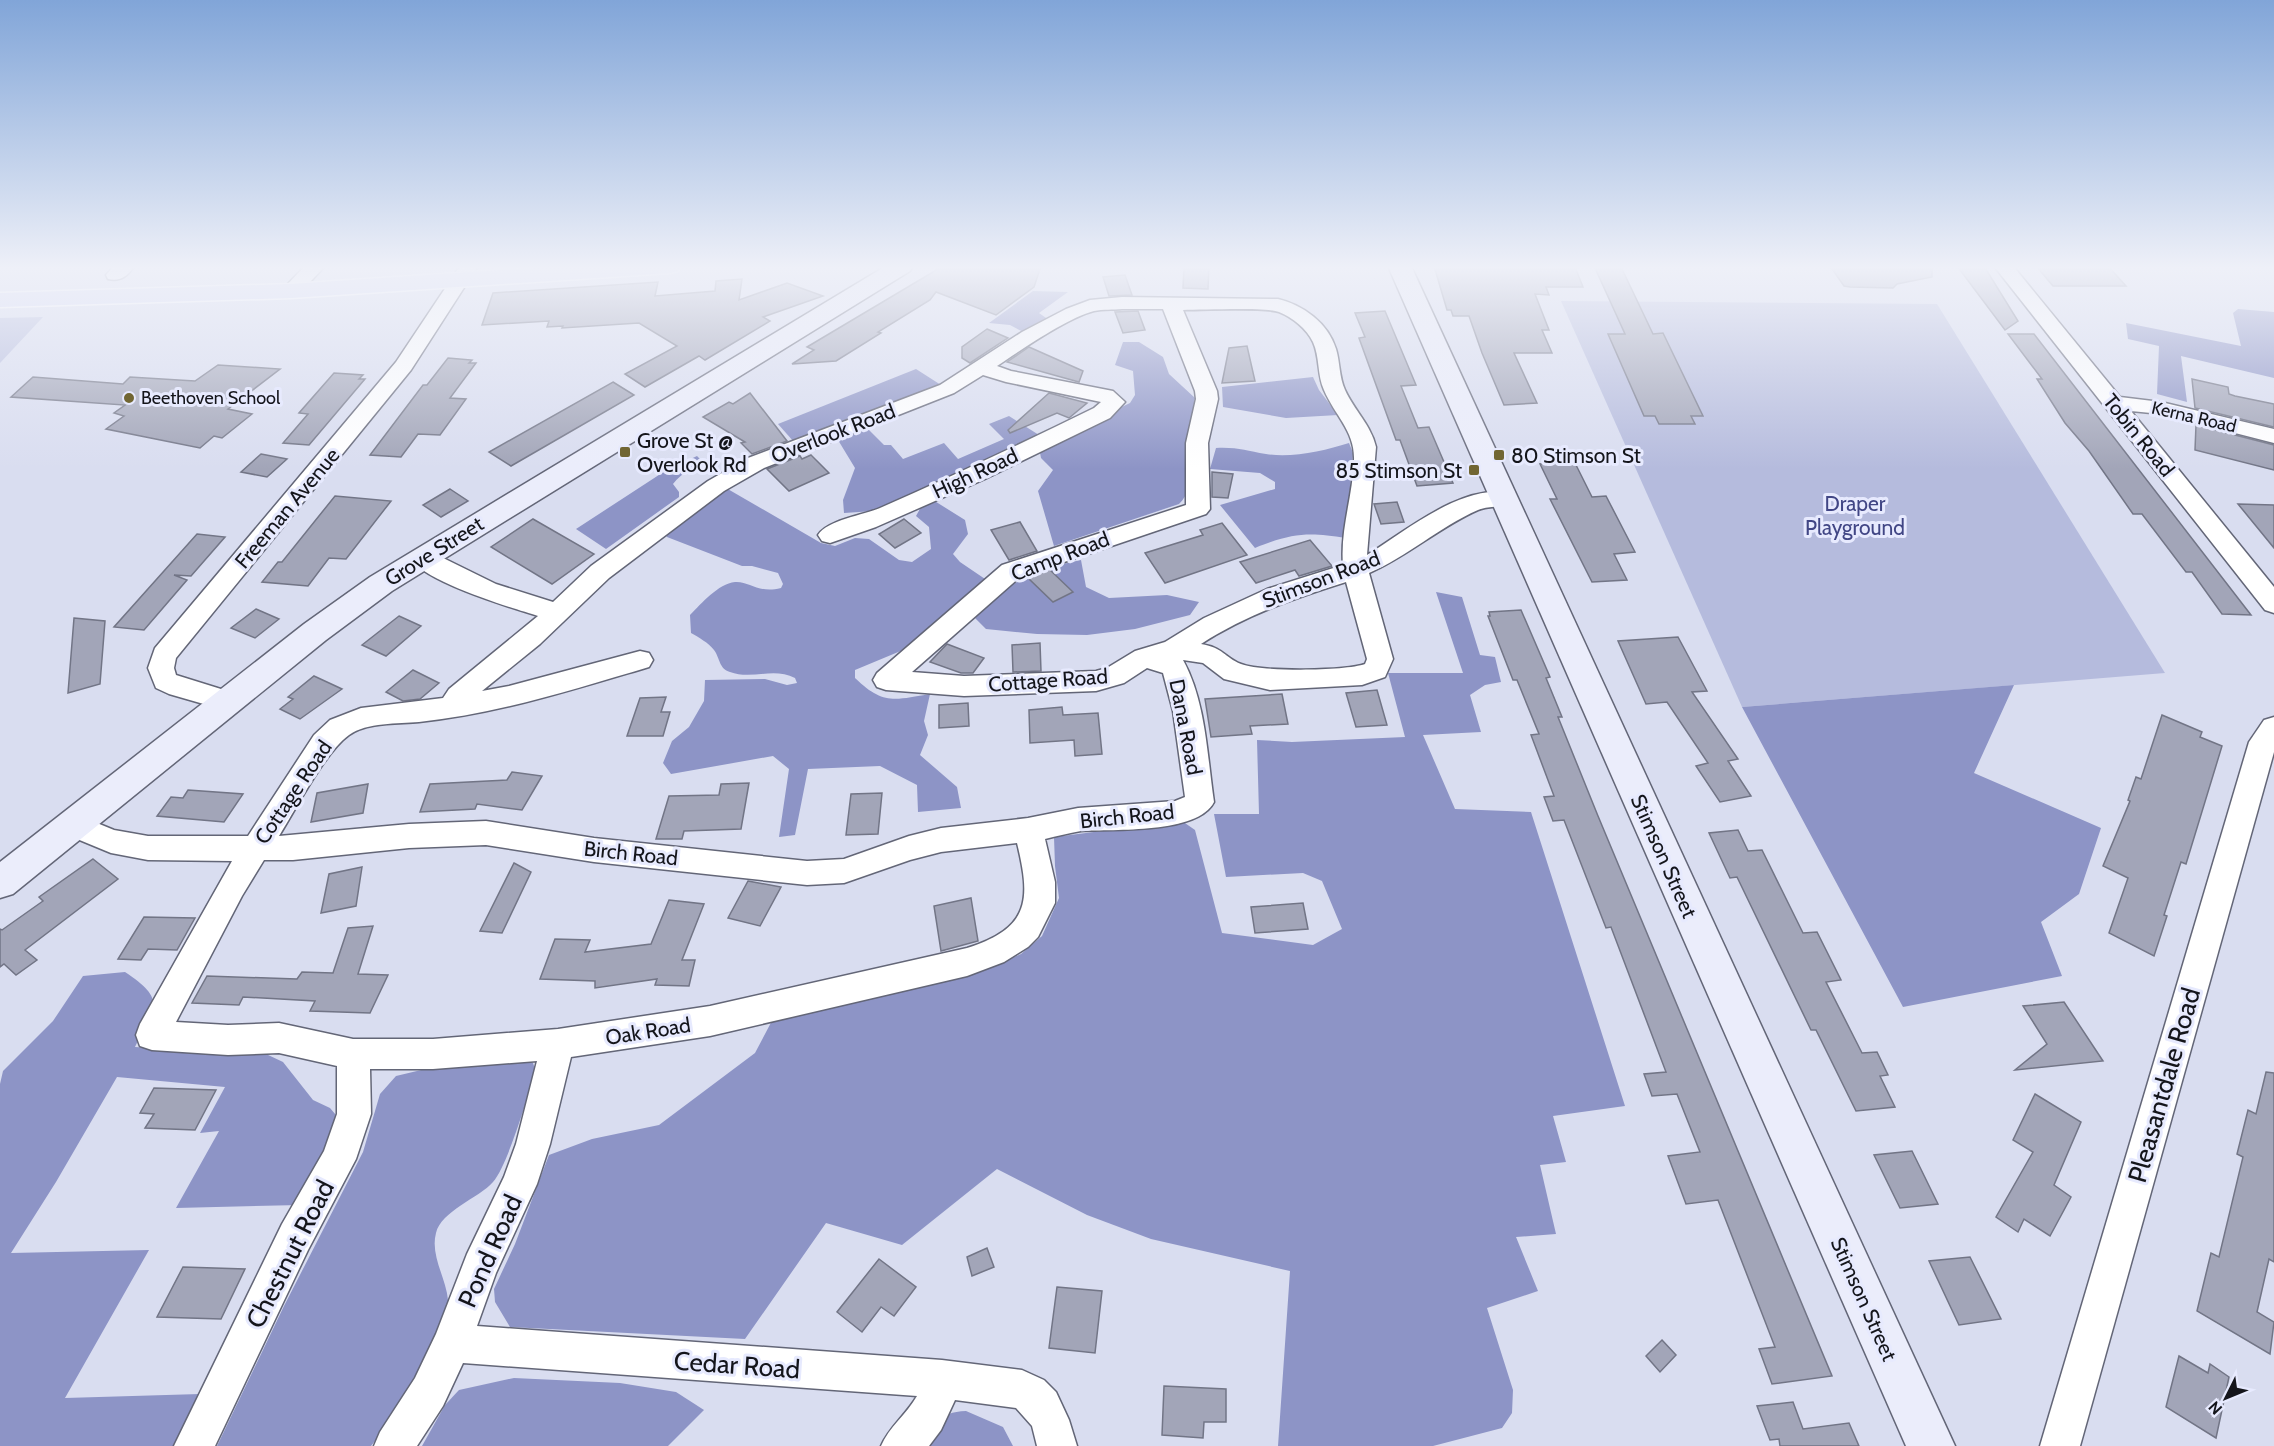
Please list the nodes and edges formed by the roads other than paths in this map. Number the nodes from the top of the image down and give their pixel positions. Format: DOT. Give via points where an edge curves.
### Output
graph roads {
  1 [pos="425,333"];
  2 [pos="776,333"];
  3 [pos="1034,333"];
  4 [pos="1183,333"];
  5 [pos="1315,333"];
  6 [pos="1429,333"];
  7 [pos="2058,333"];
  8 [pos="983,368"];
  9 [pos="2114,403"];
  10 [pos="2274,436"];
  11 [pos="1502,499"];
  12 [pos="830,535"];
  13 [pos="422,558"];
  14 [pos="1356,570"];
  15 [pos="2274,604"];
  16 [pos="557,612"];
  17 [pos="1174,649"];
  18 [pos="1144,658"];
  19 [pos="639,660"];
  20 [pos="886,680"];
  21 [pos="228,701"];
  22 [pos="451,707"];
  23 [pos="2274,727"];
  24 [pos="1185,811"];
  25 [pos="75,826"];
  26 [pos="1028,830"];
  27 [pos="255,849"];
  28 [pos="0,884"];
  29 [pos="152,1035"];
  30 [pos="558,1044"];
  31 [pos="353,1054"];
  32 [pos="452,1343"];
  33 [pos="942,1379"];
  34 [pos="194,1446"];
  35 [pos="394,1446"];
  36 [pos="901,1446"];
  37 [pos="1057,1446"];
  38 [pos="1930,1446"];
  39 [pos="2060,1446"];
  1 -- 21 [label="street, Freeman Avenue" via="404,366 164,655 161,668 165,681"];
  2 -- 13 [label="street, Grove Street"];
  3 -- 8 [label="street, Overlook Road"];
  4 -- 20 [label="street, Camp Road" via="1207,399 1197,444 1198,509 1011,571"];
  5 -- 14 [label="street, Overlook Road" via="1324,344 1335,391 1364,440 1354,548"];
  6 -- 11 [label="street, Stimson Street"];
  7 -- 9 [label="street, Tobin Road"];
  8 -- 12 [label="street, High Road" via="1006,376 1106,394 1114,402 1102,413 977,474"];
  8 -- 16 [label="street, Overlook Road" via="933,395 743,470 600,572"];
  9 -- 10 [label="street, Kerna Road" via="2161,408"];
  9 -- 15 [label="street, Tobin Road"];
  11 -- 14 [label="street, Stimson Road" via="1469,505"];
  11 -- 38 [label="street, Stimson Street"];
  13 -- 16 [label="street" via="496,594"];
  13 -- 21 [label="street, Grove Street" via="337,615"];
  14 -- 17 [label="street, Stimson Road" via="1276,595 1213,624"];
  14 -- 17 [label="street, Cottage Road" via="1380,659 1376,670 1362,675 1270,680 1233,672 1210,654"];
  16 -- 22 [label="street, Overlook Road" via="458,696"];
  17 -- 18 [label="street, Cottage Road"];
  18 -- 20 [label="street, Cottage Road" via="1115,676 1096,681 964,686"];
  18 -- 24 [label="street, Dana Road" via="1173,666 1182,688 1200,802"];
  19 -- 22 [label="street, Cottage Road" via="530,691"];
  21 -- 25 [label="street, Grove Street"];
  22 -- 27 [label="street, Cottage Road" via="361,718 340,727 324,742"];
  23 -- 39 [label="street, Pleasantdale Road" via="2263,742"];
  24 -- 26 [label="street, Birch Road" via="1078,820"];
  25 -- 27 [label="street, Birch Road" via="111,841 148,848"];
  25 -- 28 [label="street, Grove Street"];
  26 -- 27 [label="street, Birch Road" via="941,840 844,871 807,873 594,850 486,833 428,834"];
  26 -- 30 [label="street, Oak Road" via="1041,890 1037,906 1031,921 1011,943 985,957 710,1021"];
  27 -- 29 [label="street, Cottage Road"];
  29 -- 31 [label="street, Oak Road" via="228,1040 279,1038"];
  30 -- 31 [label="street, Oak Road" via="433,1054"];
  30 -- 32 [label="street, Pond Road" via="519,1184 480,1267"];
  31 -- 34 [label="street, Chestnut Road" via="354,1114 339,1159 296,1237"];
  32 -- 33 [label="street, Cedar Road"];
  32 -- 35 [label="street, Pond Road" via="429,1392"];
  33 -- 36 [label="street" via="927,1419"];
  33 -- 37 [label="street, Cedar Road" via="1022,1389 1033,1395 1049,1414"];
}
